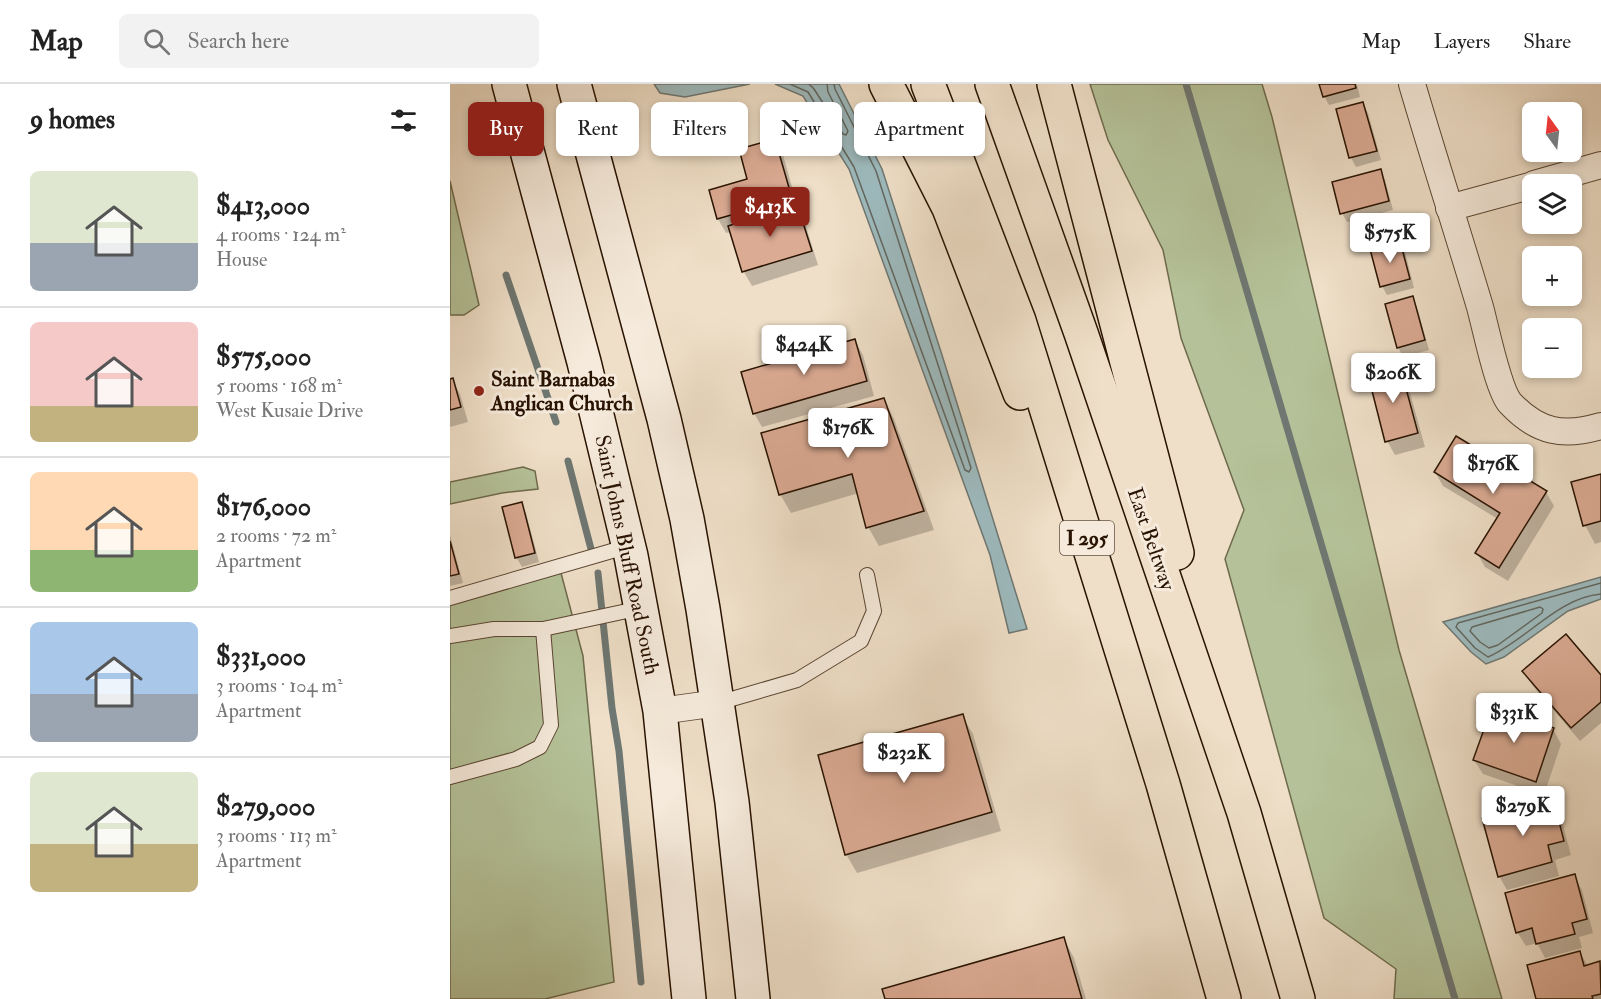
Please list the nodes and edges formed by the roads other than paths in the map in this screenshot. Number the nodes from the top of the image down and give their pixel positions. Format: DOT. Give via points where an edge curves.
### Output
graph roads {
  1 [pos="509,84"];
  2 [pos="574,84"];
  3 [pos="886,84"];
  4 [pos="928,84"];
  5 [pos="992,84"];
  6 [pos="1054,84"];
  7 [pos="1412,84"];
  8 [pos="1601,165"];
  9 [pos="1570,174"];
  10 [pos="1522,188"];
  11 [pos="1449,208"];
  12 [pos="1601,426"];
  13 [pos="629,546"];
  14 [pos="867,575"];
  15 [pos="450,598"];
  16 [pos="641,608"];
  17 [pos="543,628"];
  18 [pos="450,636"];
  19 [pos="1127,670"];
  20 [pos="718,703"];
  21 [pos="660,711"];
  22 [pos="450,777"];
  23 [pos="1244,813"];
  24 [pos="689,999"];
  25 [pos="753,999"];
  26 [pos="1224,999"];
  27 [pos="1298,999"];
  1 -- 13 [label="main road, Saint Johns Bluff Road South"];
  2 -- 20 [label="main road" via="664,419 687,519"];
  3 -- 19 [label="highway" via="949,208"];
  4 -- 19 [label="highway, I 295" via="1019,321"];
  5 -- 23 [label="highway, East Beltway / I 295"];
  6 -- 23 [label="highway"];
  7 -- 11 [label="street"];
  8 -- 9 [label="street"];
  10 -- 11 [label="street"];
  11 -- 12 [label="street" via="1509,402 1542,427 1558,433"];
  13 -- 15 [label="lane"];
  13 -- 16 [label="main road, Saint Johns Bluff Road South"];
  14 -- 20 [label="lane" via="874,610 861,641 797,680"];
  16 -- 17 [label="lane"];
  16 -- 21 [label="main road, Saint Johns Bluff Road South"];
  17 -- 18 [label="lane" via="494,628"];
  17 -- 22 [label="lane" via="551,725 540,747 516,759"];
  19 -- 26 [label="highway, I 295"];
  20 -- 21 [label="street"];
  20 -- 25 [label="main road"];
  21 -- 24 [label="main road, Saint Johns Bluff Road South"];
  23 -- 27 [label="highway, East Beltway / I 295"];
}
